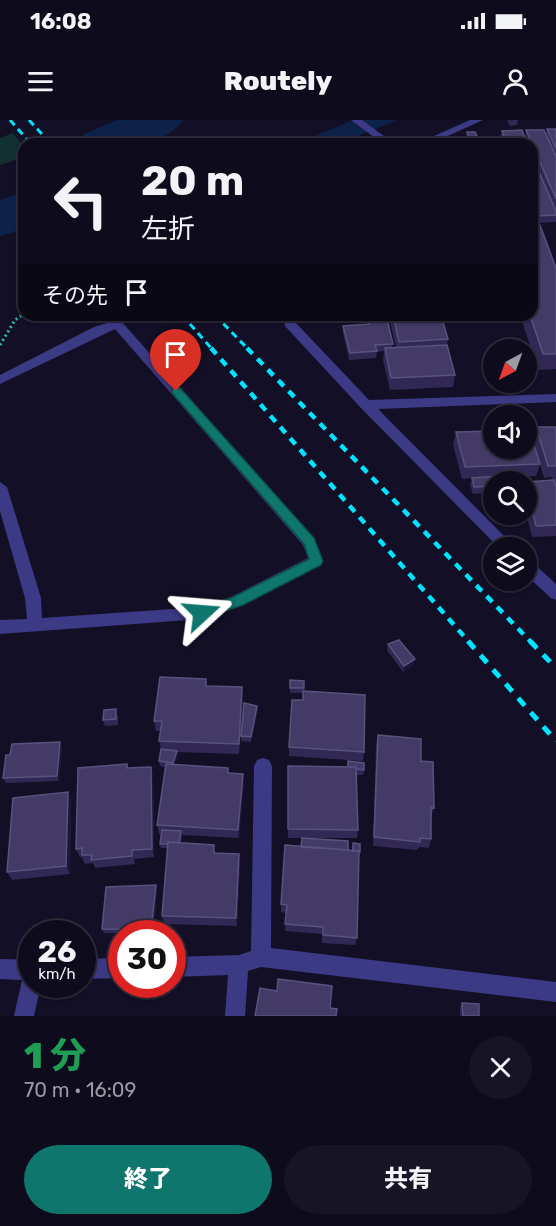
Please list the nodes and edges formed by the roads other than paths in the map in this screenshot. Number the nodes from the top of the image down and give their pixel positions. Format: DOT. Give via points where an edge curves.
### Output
graph roads {
  1 [pos="356,120"];
  2 [pos="478,120"];
  3 [pos="382,138"];
  4 [pos="435,138"];
  5 [pos="289,321"];
  6 [pos="0,380"];
  7 [pos="556,398"];
  8 [pos="366,405"];
  9 [pos="0,487"];
  10 [pos="498,537"];
  11 [pos="537,576"];
  12 [pos="556,594"];
  13 [pos="35,624"];
  14 [pos="0,627"];
  15 [pos="263,766"];
  16 [pos="261,957"];
  17 [pos="239,965"];
  18 [pos="186,967"];
  19 [pos="0,969"];
  20 [pos="18,970"];
  21 [pos="556,992"];
  22 [pos="28,998"];
  23 [pos="24,1016"];
  24 [pos="235,1016"];
  1 -- 3 [label="street"];
  2 -- 4 [label="street"];
  5 -- 8 [label="street"];
  6 -- 13 [label="street" via="117,324 309,542 316,561 238,601 202,613"];
  7 -- 8 [label="street"];
  8 -- 10 [label="street"];
  9 -- 13 [label="street" via="33,598"];
  11 -- 12 [label="street"];
  13 -- 14 [label="street"];
  15 -- 16 [label="street"];
  16 -- 17 [label="street"];
  16 -- 21 [label="street"];
  17 -- 18 [label="street"];
  17 -- 24 [label="street"];
  19 -- 20 [label="street"];
  22 -- 23 [label="street"];
}
